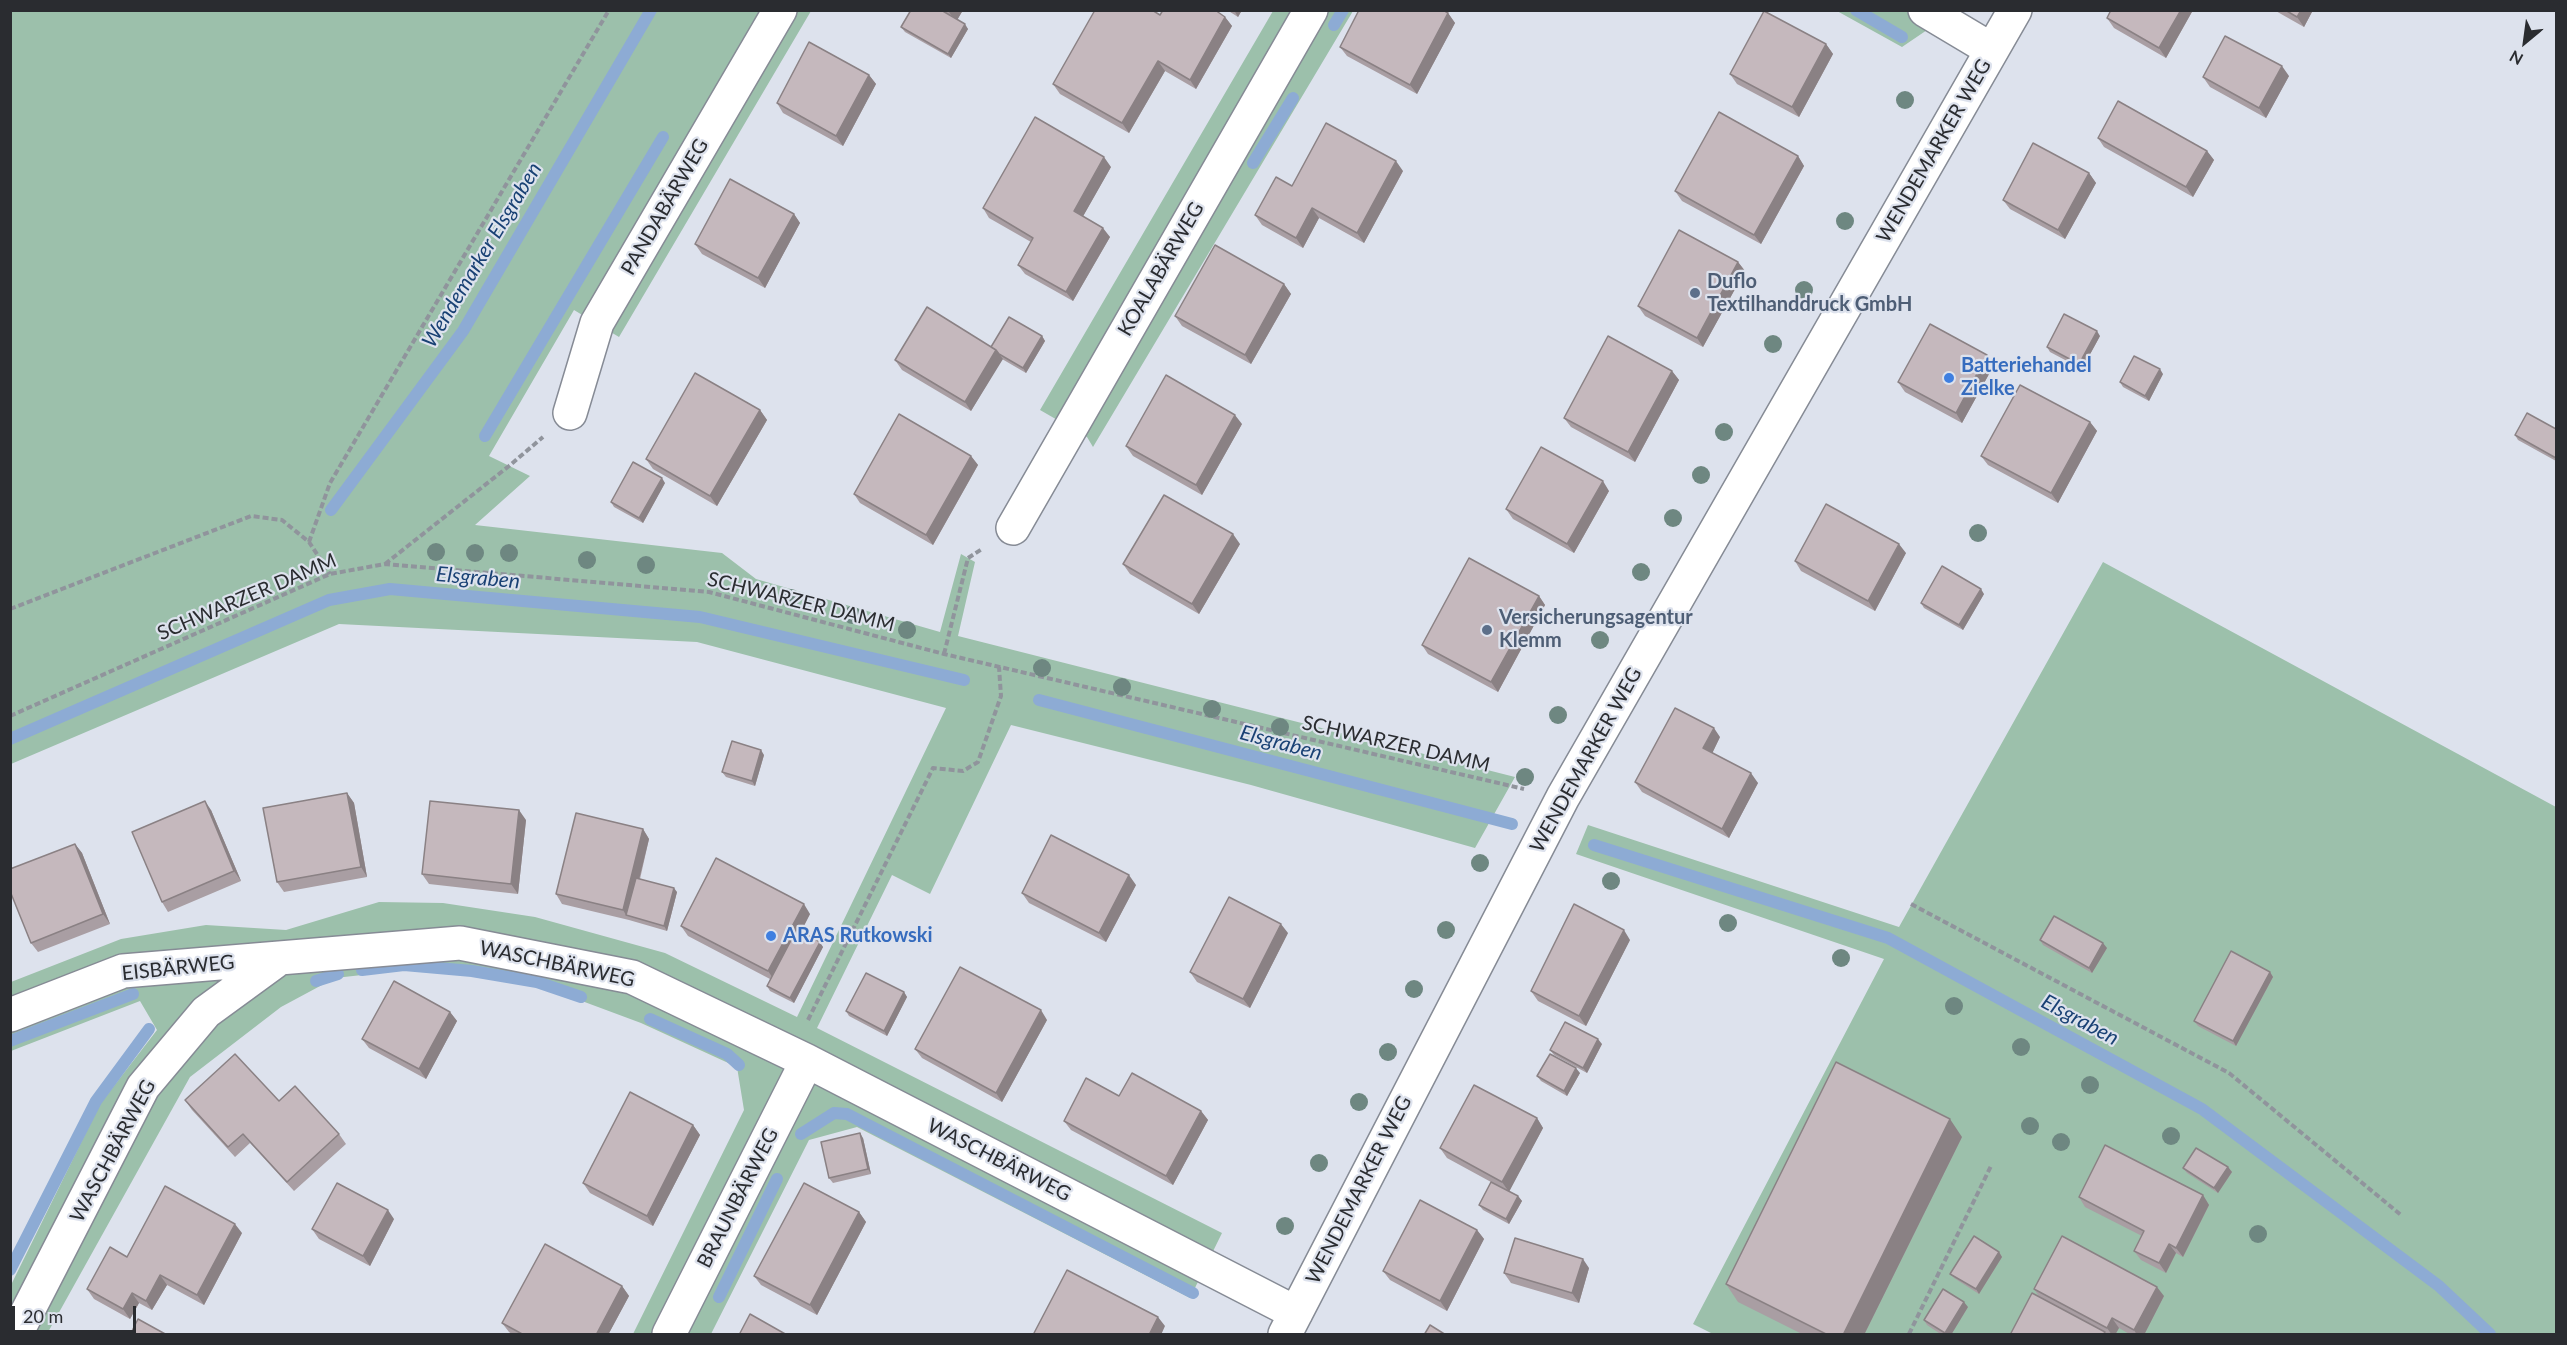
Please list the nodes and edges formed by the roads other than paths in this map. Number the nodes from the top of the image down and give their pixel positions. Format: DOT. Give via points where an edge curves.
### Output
graph roads {
  1 [pos="780,10"];
  2 [pos="1311,10"];
  3 [pos="1924,10"];
  4 [pos="2015,10"];
  5 [pos="1992,50"];
  6 [pos="570,413"];
  7 [pos="1013,528"];
  8 [pos="280,958"];
  9 [pos="10,1015"];
  10 [pos="799,1058"];
  11 [pos="1290,1324"];
  12 [pos="16,1335"];
  13 [pos="669,1335"];
  1 -- 6 [label="street, PANDABÄRWEG" via="597,323"];
  2 -- 7 [label="street, KOALABÄRWEG"];
  3 -- 5 [label="street"];
  4 -- 5 [label="street, WENDEMARKER WEG"];
  5 -- 11 [label="street, WENDEMARKER WEG" via="1563,798"];
  8 -- 9 [label="street, EISBÄRWEG" via="123,971"];
  8 -- 10 [label="street, WASCHBÄRWEG" via="460,944 632,977"];
  8 -- 12 [label="street, WASCHBÄRWEG" via="206,1012 143,1087"];
  10 -- 11 [label="street, WASCHBÄRWEG"];
  10 -- 13 [label="street, BRAUNBÄRWEG"];
}
